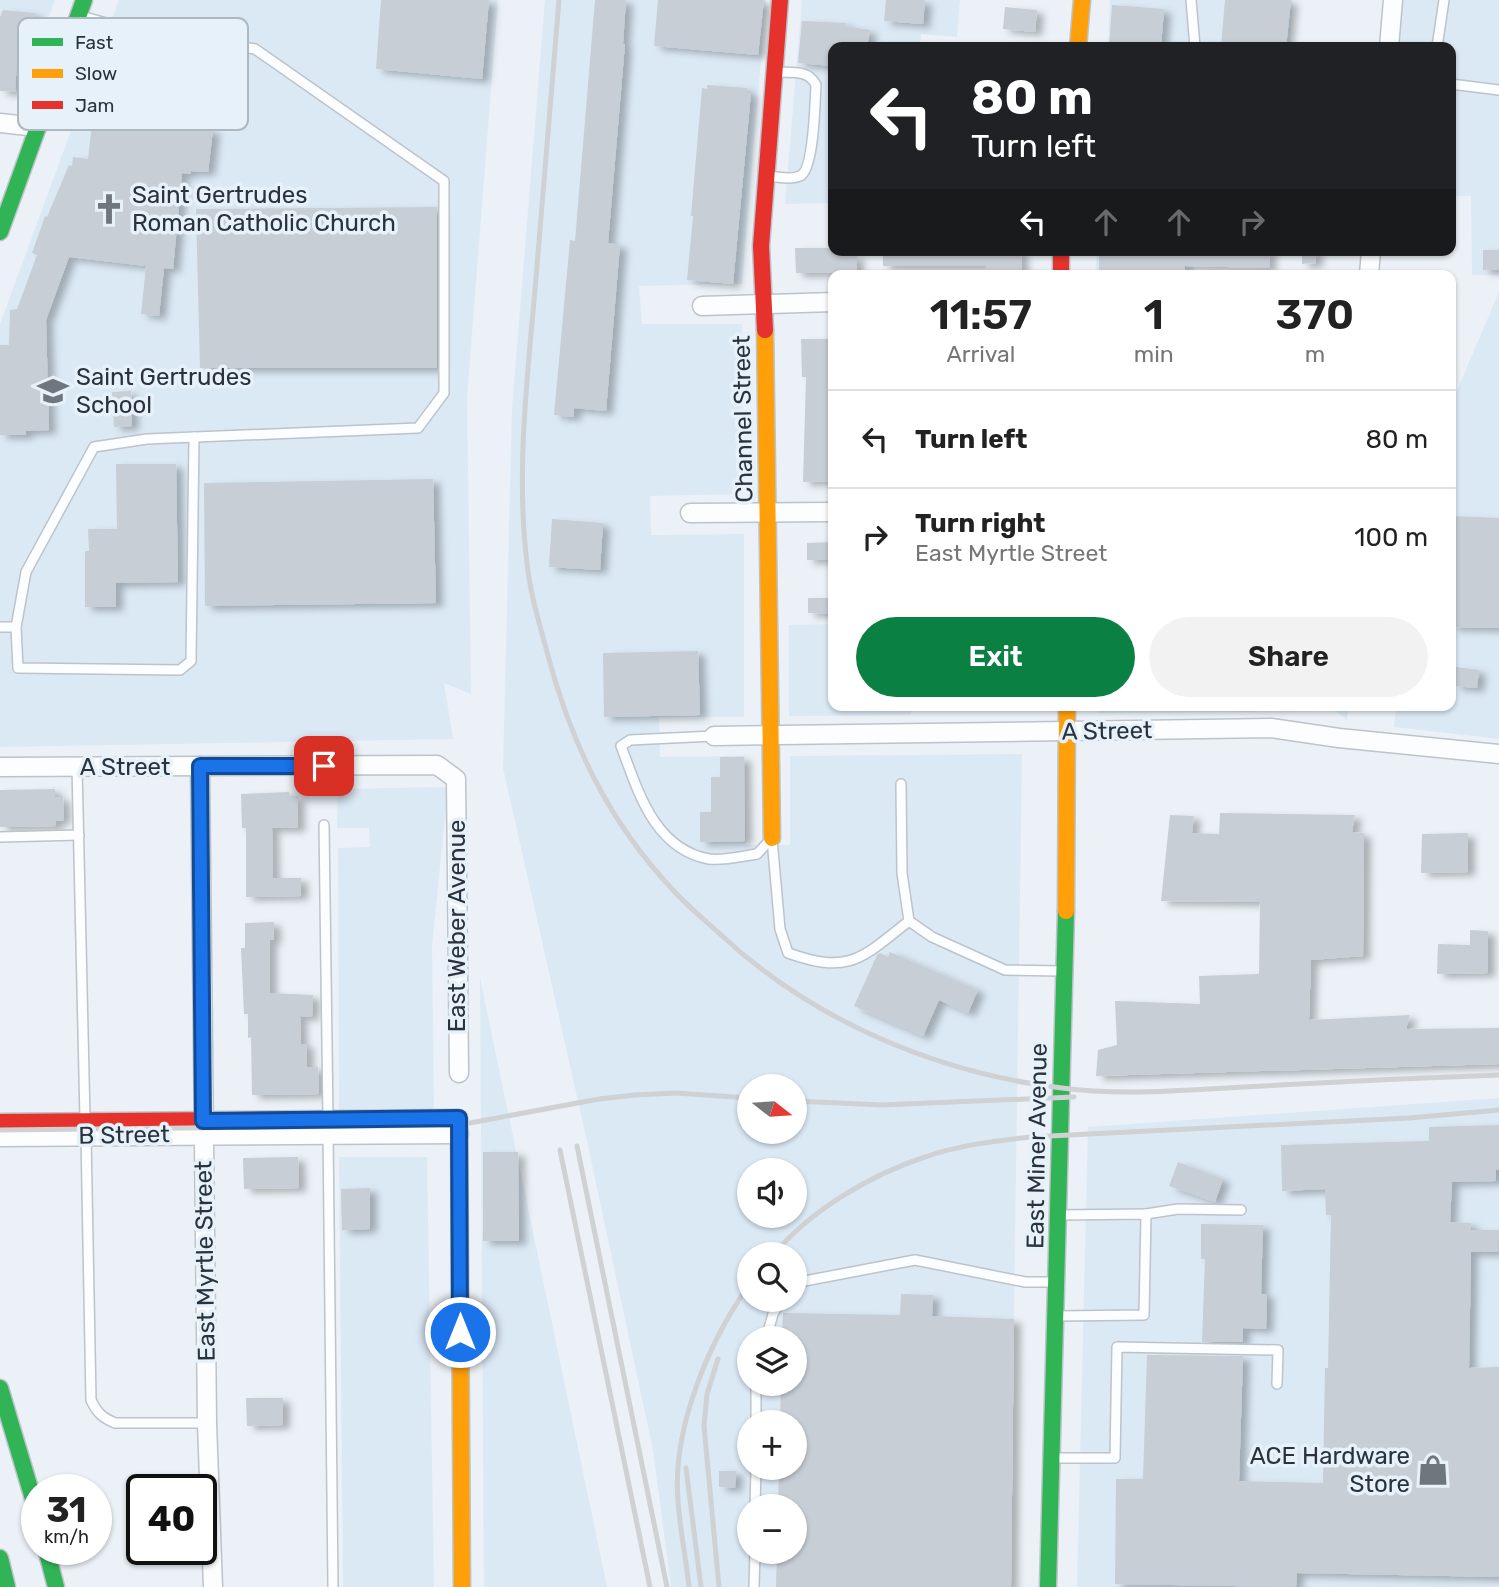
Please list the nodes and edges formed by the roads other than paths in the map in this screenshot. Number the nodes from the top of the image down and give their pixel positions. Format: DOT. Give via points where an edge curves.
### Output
graph roads {
  1 [pos="780,0"];
  2 [pos="1083,0"];
  3 [pos="1191,0"];
  4 [pos="1393,0"];
  5 [pos="1444,0"];
  6 [pos="81,8"];
  7 [pos="102,18"];
  8 [pos="1079,42"];
  9 [pos="1195,42"];
  10 [pos="1389,42"];
  11 [pos="1438,42"];
  12 [pos="248,48"];
  13 [pos="774,72"];
  14 [pos="1456,85"];
  15 [pos="1499,90"];
  16 [pos="0,123"];
  17 [pos="18,125"];
  18 [pos="36,130"];
  19 [pos="765,176"];
  20 [pos="0,232"];
  21 [pos="828,302"];
  22 [pos="765,304"];
  23 [pos="702,306"];
  24 [pos="194,437"];
  25 [pos="828,512"];
  26 [pos="691,513"];
  27 [pos="767,513"];
  28 [pos="0,627"];
  29 [pos="16,627"];
  30 [pos="1067,711"];
  31 [pos="1067,731"];
  32 [pos="771,735"];
  33 [pos="714,736"];
  34 [pos="1499,754"];
  35 [pos="200,766"];
  36 [pos="77,767"];
  37 [pos="0,768"];
  38 [pos="456,779"];
  39 [pos="901,784"];
  40 [pos="324,825"];
  41 [pos="79,835"];
  42 [pos="0,837"];
  43 [pos="772,838"];
  44 [pos="909,921"];
  45 [pos="1064,971"];
  46 [pos="458,1073"];
  47 [pos="0,1122"];
  48 [pos="459,1126"];
  49 [pos="328,1127"];
  50 [pos="203,1128"];
  51 [pos="86,1129"];
  52 [pos="0,1137"];
  53 [pos="1241,1210"];
  54 [pos="1146,1214"];
  55 [pos="1058,1215"];
  56 [pos="807,1281"];
  57 [pos="1056,1282"];
  58 [pos="1055,1316"];
  59 [pos="1277,1384"];
  60 [pos="0,1388"];
  61 [pos="207,1423"];
  62 [pos="1052,1458"];
  63 [pos="26,1474"];
  64 [pos="0,1558"];
  65 [pos="755,1564"];
  66 [pos="50,1565"];
  67 [pos="7,1587"];
  68 [pos="55,1587"];
  69 [pos="213,1587"];
  70 [pos="333,1587"];
  71 [pos="463,1587"];
  72 [pos="754,1587"];
  73 [pos="1048,1587"];
  1 -- 13 [label="main road, Channel Street"];
  2 -- 8 [label="main road"];
  3 -- 9 [label="lane"];
  4 -- 10 [label="street"];
  5 -- 11 [label="lane"];
  6 -- 7 [label="lane"];
  12 -- 24 [label="lane" via="444,181 444,393 418,428"];
  13 -- 19 [label="main road, Channel Street"];
  13 -- 19 [label="lane" via="805,73 816,85 809,164 803,175"];
  14 -- 15 [label="lane"];
  16 -- 17 [label="street"];
  18 -- 20 [label="main road"];
  19 -- 22 [label="main road, Channel Street" via="761,246"];
  21 -- 22 [label="street"];
  22 -- 23 [label="street"];
  22 -- 27 [label="main road, Channel Street"];
  24 -- 29 [label="lane" via="94,447 26,572"];
  24 -- 29 [label="lane" via="191,661 180,670 18,668"];
  25 -- 27 [label="street"];
  26 -- 27 [label="street"];
  27 -- 32 [label="main road, Channel Street"];
  28 -- 29 [label="lane"];
  30 -- 31 [label="main road, East Miner Avenue"];
  31 -- 32 [label="street, A Street"];
  31 -- 34 [label="street, A Street" via="1285,729"];
  31 -- 45 [label="main road, East Miner Avenue"];
  32 -- 33 [label="street, A Street"];
  32 -- 43 [label="main road, Channel Street"];
  33 -- 43 [label="lane" via="630,740 621,746 644,808 676,847 710,859 757,854"];
  35 -- 36 [label="street, A Street"];
  35 -- 38 [label="street, A Street" via="437,765"];
  35 -- 50 [label="street, East Myrtle Street"];
  36 -- 37 [label="street, A Street"];
  36 -- 41 [label="lane"];
  38 -- 46 [label="street, East Weber Avenue"];
  39 -- 44 [label="lane" via="902,873"];
  40 -- 49 [label="lane"];
  41 -- 42 [label="lane"];
  41 -- 51 [label="lane"];
  43 -- 44 [label="lane" via="780,929 788,953 816,963 847,963"];
  44 -- 45 [label="lane" via="932,937 1005,970"];
  45 -- 55 [label="main road, East Miner Avenue"];
  47 -- 51 [label="main road"];
  48 -- 49 [label="street, B Street"];
  48 -- 71 [label="main road"];
  49 -- 50 [label="street, B Street"];
  49 -- 70 [label="lane"];
  50 -- 51 [label="street, B Street"];
  50 -- 61 [label="street, East Myrtle Street"];
  51 -- 52 [label="street, B Street"];
  51 -- 61 [label="lane" via="91,1401 96,1411 115,1423"];
  53 -- 54 [label="lane" via="1178,1209"];
  54 -- 55 [label="lane"];
  54 -- 58 [label="lane" via="1144,1315"];
  55 -- 57 [label="main road, East Miner Avenue"];
  56 -- 57 [label="lane" via="915,1260 1025,1282"];
  57 -- 58 [label="main road, East Miner Avenue"];
  58 -- 62 [label="main road, East Miner Avenue"];
  59 -- 62 [label="lane" via="1278,1350 1117,1347 1115,1458"];
  60 -- 63 [label="main road"];
  61 -- 69 [label="street, East Myrtle Street"];
  62 -- 73 [label="main road, East Miner Avenue"];
  64 -- 67 [label="main road"];
  65 -- 72 [label="lane"];
  66 -- 68 [label="main road"];
}
